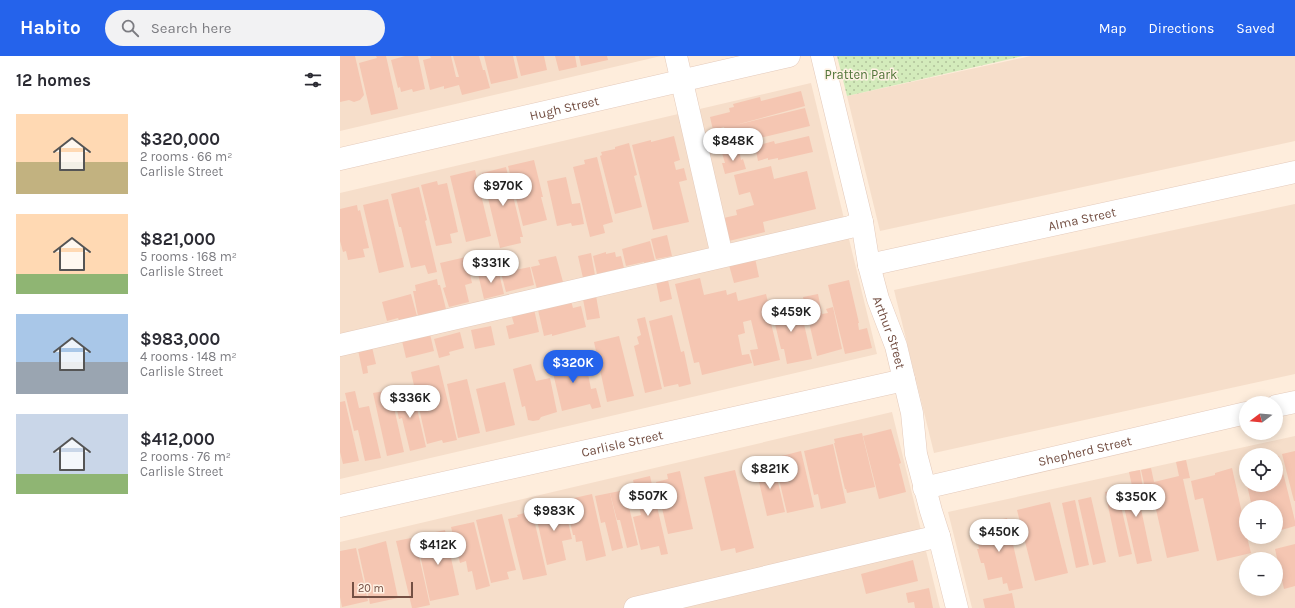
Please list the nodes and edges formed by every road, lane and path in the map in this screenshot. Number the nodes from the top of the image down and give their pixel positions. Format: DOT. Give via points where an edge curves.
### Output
graph roads {
  1 [pos="676,56"];
  2 [pos="789,56"];
  3 [pos="822,56"];
  4 [pos="682,80"];
  5 [pos="340,159"];
  6 [pos="1295,172"];
  7 [pos="862,222"];
  8 [pos="722,256"];
  9 [pos="869,265"];
  10 [pos="340,346"];
  11 [pos="904,380"];
  12 [pos="1295,402"];
  13 [pos="1283,405"];
  14 [pos="1239,415"];
  15 [pos="924,488"];
  16 [pos="340,506"];
  17 [pos="939,536"];
  18 [pos="635,608"];
  19 [pos="957,608"];
  1 -- 4 [label="street"];
  2 -- 4 [label="street, Hugh Street"];
  3 -- 7 [label="street, Arthur Street"];
  4 -- 5 [label="street, Hugh Street"];
  4 -- 8 [label="street"];
  6 -- 9 [label="street, Alma Street"];
  7 -- 8 [label="street" via="850,227"];
  7 -- 9 [label="street, Arthur Street"];
  8 -- 10 [label="street"];
  9 -- 11 [label="street, Arthur Street" via="878,299 896,346"];
  11 -- 15 [label="street, Arthur Street"];
  11 -- 16 [label="street, Carlisle Street"];
  12 -- 13 [label="street"];
  14 -- 15 [label="street, Shepherd Street"];
  15 -- 17 [label="street, Arthur Street"];
  17 -- 18 [label="street"];
  17 -- 19 [label="street, Arthur Street"];
}
